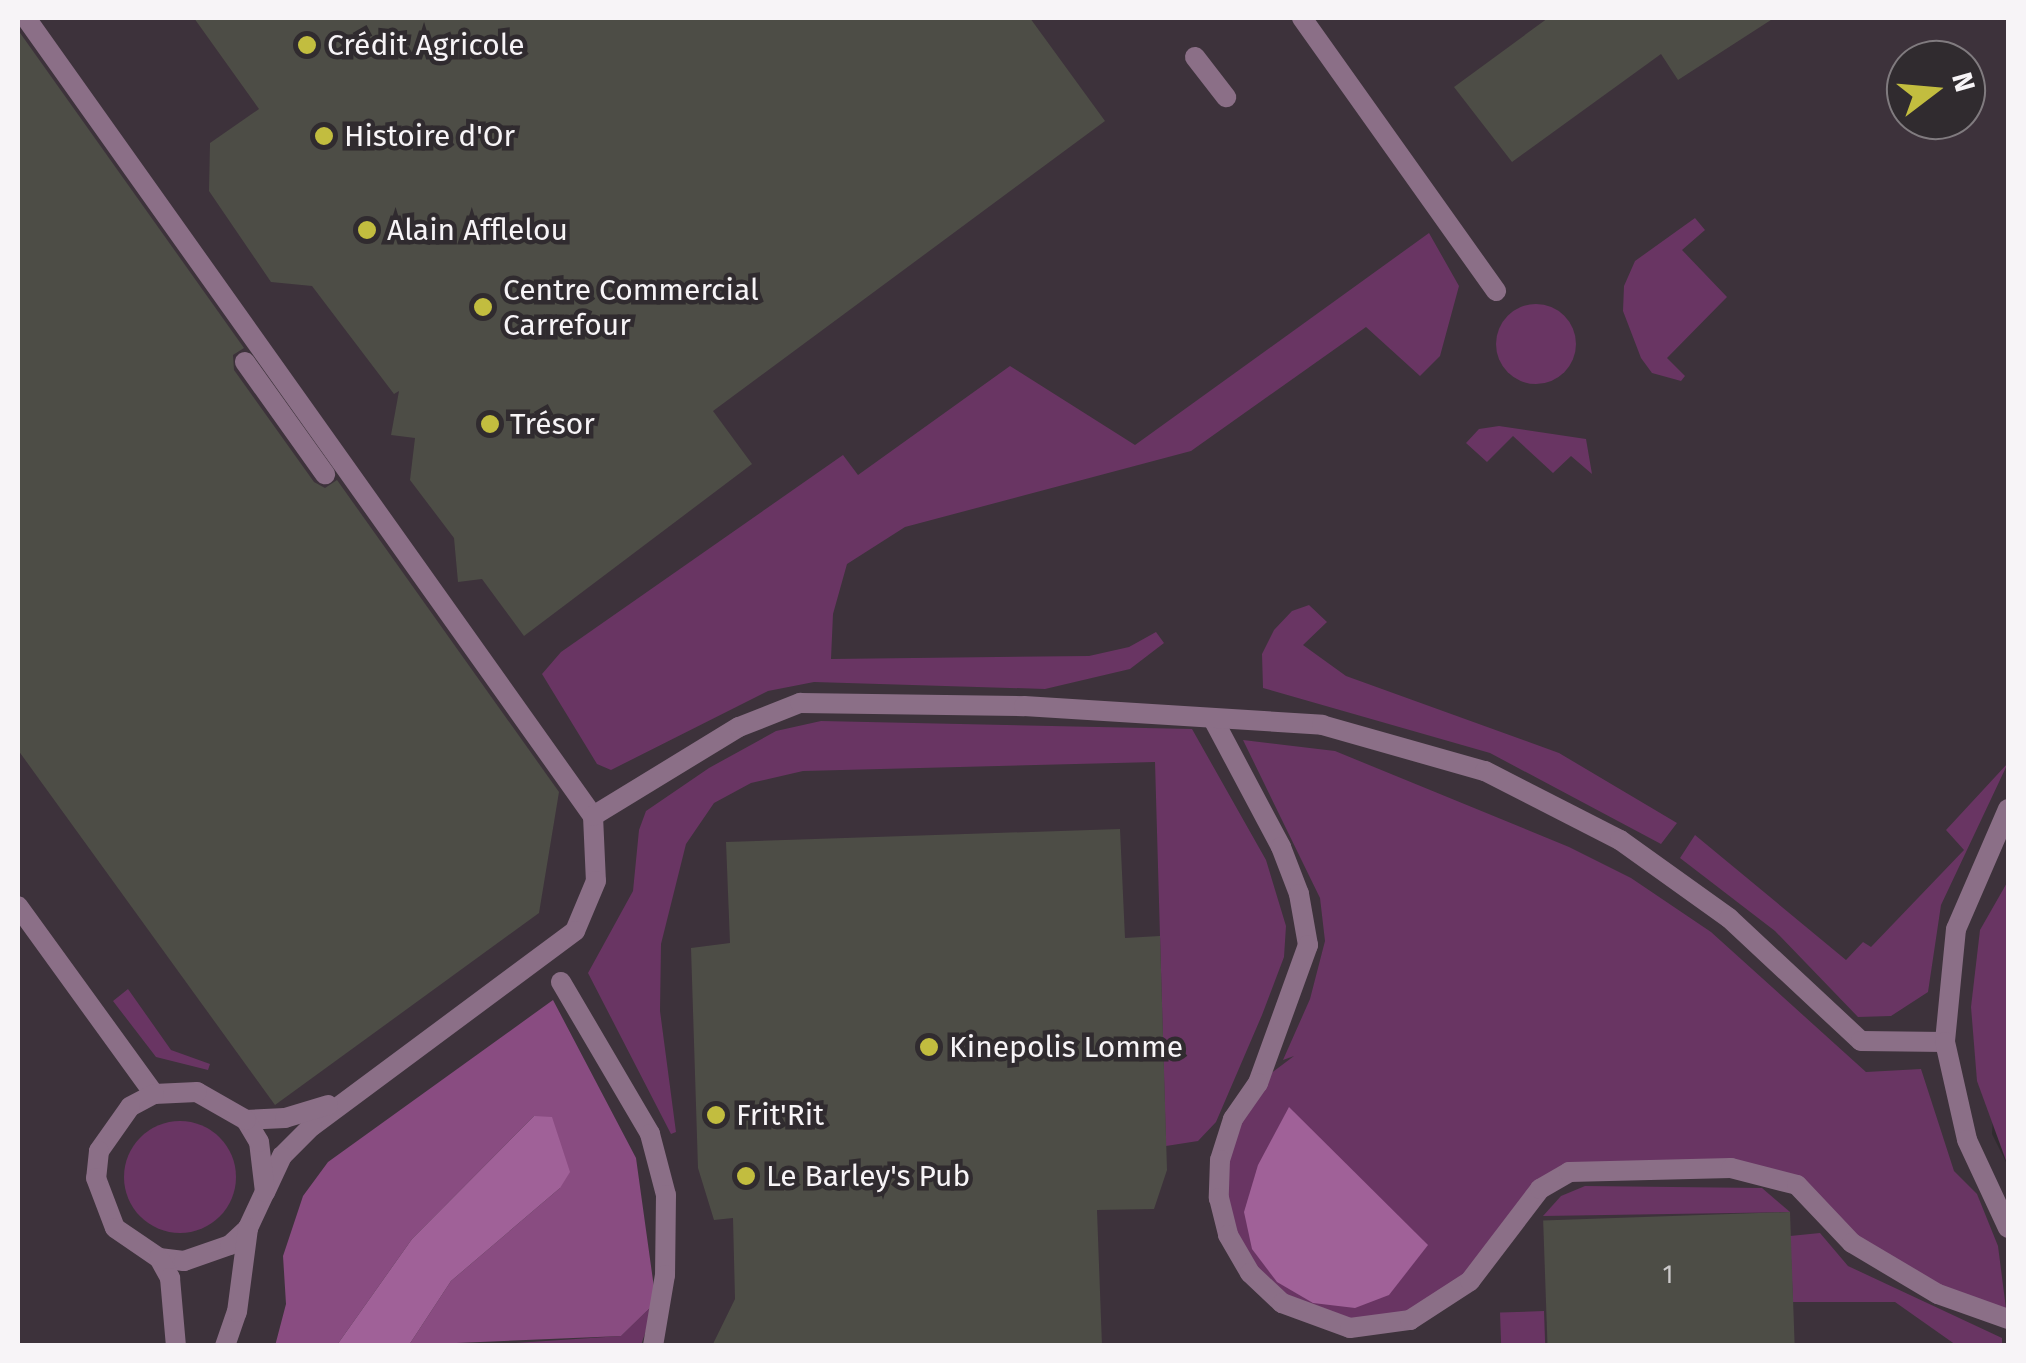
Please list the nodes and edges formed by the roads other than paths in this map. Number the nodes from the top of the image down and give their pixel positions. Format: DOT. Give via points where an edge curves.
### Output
graph roads {
  1 [pos="26,18"];
  2 [pos="1302,18"];
  3 [pos="1194,57"];
  4 [pos="1226,97"];
  5 [pos="1496,290"];
  6 [pos="245,362"];
  7 [pos="325,474"];
  8 [pos="1214,719"];
  9 [pos="2008,809"];
  10 [pos="593,816"];
  11 [pos="18,906"];
  12 [pos="561,982"];
  13 [pos="1945,1042"];
  14 [pos="353,1093"];
  15 [pos="154,1094"];
  16 [pos="246,1120"];
  17 [pos="265,1192"];
  18 [pos="248,1228"];
  19 [pos="2008,1228"];
  20 [pos="159,1258"];
  21 [pos="2008,1320"];
  22 [pos="176,1346"];
  23 [pos="225,1346"];
  24 [pos="653,1346"];
  1 -- 10 [label="street"];
  2 -- 5 [label="street"];
  3 -- 4 [label="street"];
  6 -- 7 [label="street"];
  8 -- 10 [label="street" via="1024,706 800,702 738,727"];
  8 -- 13 [label="street" via="1322,725 1485,771 1664,867 1762,945 1846,1032 1880,1046"];
  8 -- 21 [label="street" via="1280,846 1299,894 1308,945 1258,1083 1233,1119 1220,1160 1219,1198 1228,1235 1250,1273 1282,1304 1350,1328 1410,1320 1470,1281 1540,1189 1569,1172 1731,1168 1797,1185 1852,1243 1938,1294"];
  9 -- 13 [label="street" via="1956,929"];
  10 -- 14 [label="street" via="596,881 575,931"];
  11 -- 15 [label="street"];
  12 -- 24 [label="street" via="650,1134 666,1195 665,1275"];
  13 -- 19 [label="street" via="1967,1140"];
  14 -- 16 [label="street" via="304,1114"];
  14 -- 17 [label="street" via="292,1144"];
  15 -- 16 [label="street" via="196,1092"];
  15 -- 20 [label="street" via="111,1126 96,1178 114,1228"];
  16 -- 17 [label="street" via="259,1142"];
  17 -- 18 [label="street"];
  18 -- 20 [label="street" via="208,1256"];
  18 -- 23 [label="street" via="237,1312"];
  20 -- 22 [label="street" via="176,1293"];
}
